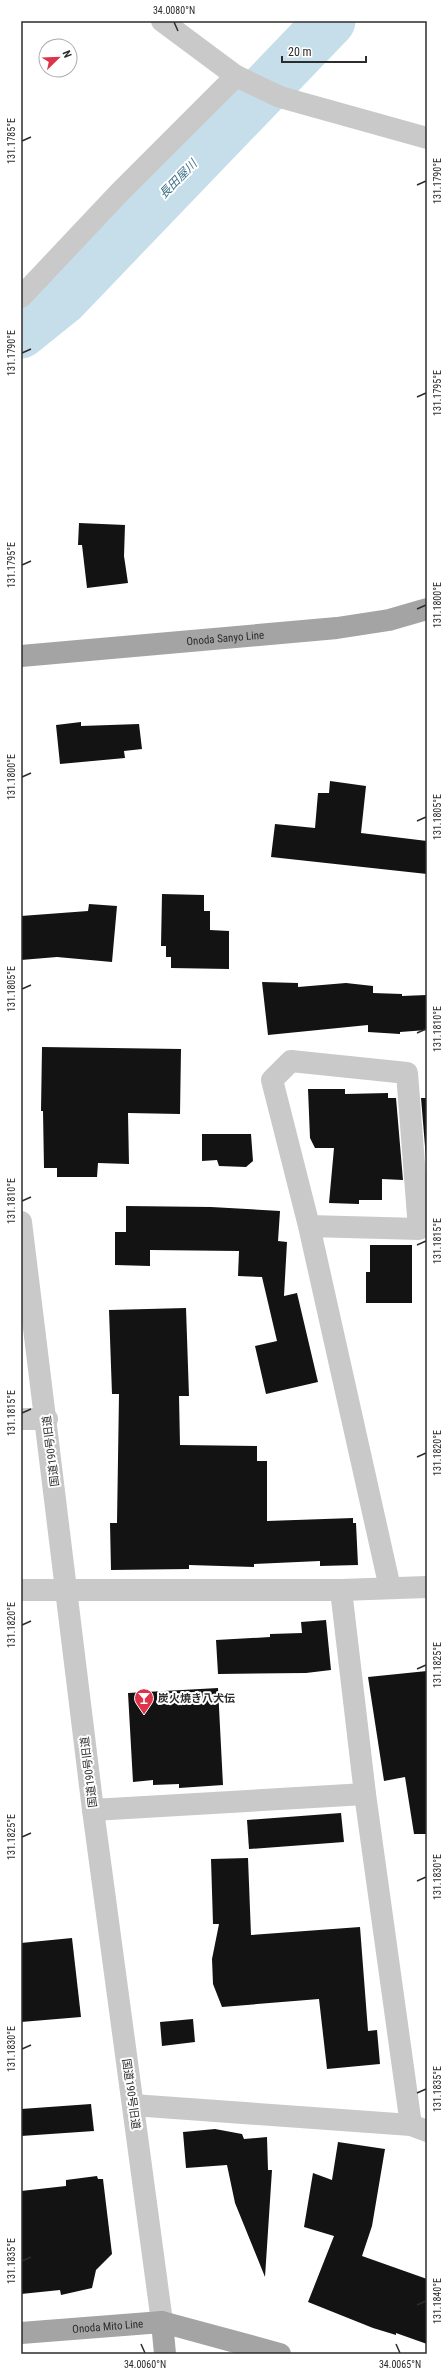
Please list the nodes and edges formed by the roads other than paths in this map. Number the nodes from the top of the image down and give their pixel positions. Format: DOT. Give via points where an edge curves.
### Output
graph roads {
  1 [pos="162,21"];
  2 [pos="240,78"];
  3 [pos="427,138"];
  4 [pos="21,297"];
  5 [pos="427,609"];
  6 [pos="21,656"];
  7 [pos="421,1166"];
  8 [pos="21,1222"];
  9 [pos="309,1226"];
  10 [pos="21,1419"];
  11 [pos="47,1419"];
  12 [pos="427,1587"];
  13 [pos="390,1588"];
  14 [pos="67,1589"];
  15 [pos="21,1590"];
  16 [pos="341,1590"];
  17 [pos="365,1794"];
  18 [pos="93,1810"];
  19 [pos="133,2105"];
  20 [pos="419,2128"];
  21 [pos="162,2322"];
  22 [pos="21,2333"];
  23 [pos="165,2354"];
  24 [pos="280,2354"];
  1 -- 2 [label="street"];
  2 -- 3 [label="street" via="280,97"];
  2 -- 4 [label="street" via="119,193"];
  5 -- 6 [label="main road, Onoda Sanyo Line" via="388,620 337,628"];
  7 -- 9 [label="street" via="419,1229"];
  7 -- 9 [label="street" via="407,1073 291,1061 272,1080"];
  8 -- 11 [label="street, 国道190号旧道"];
  9 -- 13 [label="street"];
  10 -- 11 [label="street"];
  11 -- 14 [label="street, 国道190号旧道"];
  12 -- 13 [label="street"];
  13 -- 16 [label="street"];
  14 -- 15 [label="street"];
  14 -- 16 [label="street"];
  14 -- 18 [label="street, 国道190号旧道"];
  16 -- 17 [label="street"];
  17 -- 18 [label="street"];
  17 -- 20 [label="street"];
  18 -- 19 [label="street, 国道190号旧道"];
  19 -- 20 [label="street"];
  19 -- 21 [label="street, 国道190号旧道"];
  21 -- 22 [label="main road, Onoda Mito Line"];
  21 -- 23 [label="main road"];
  21 -- 24 [label="main road, Onoda Mito Line"];
}
